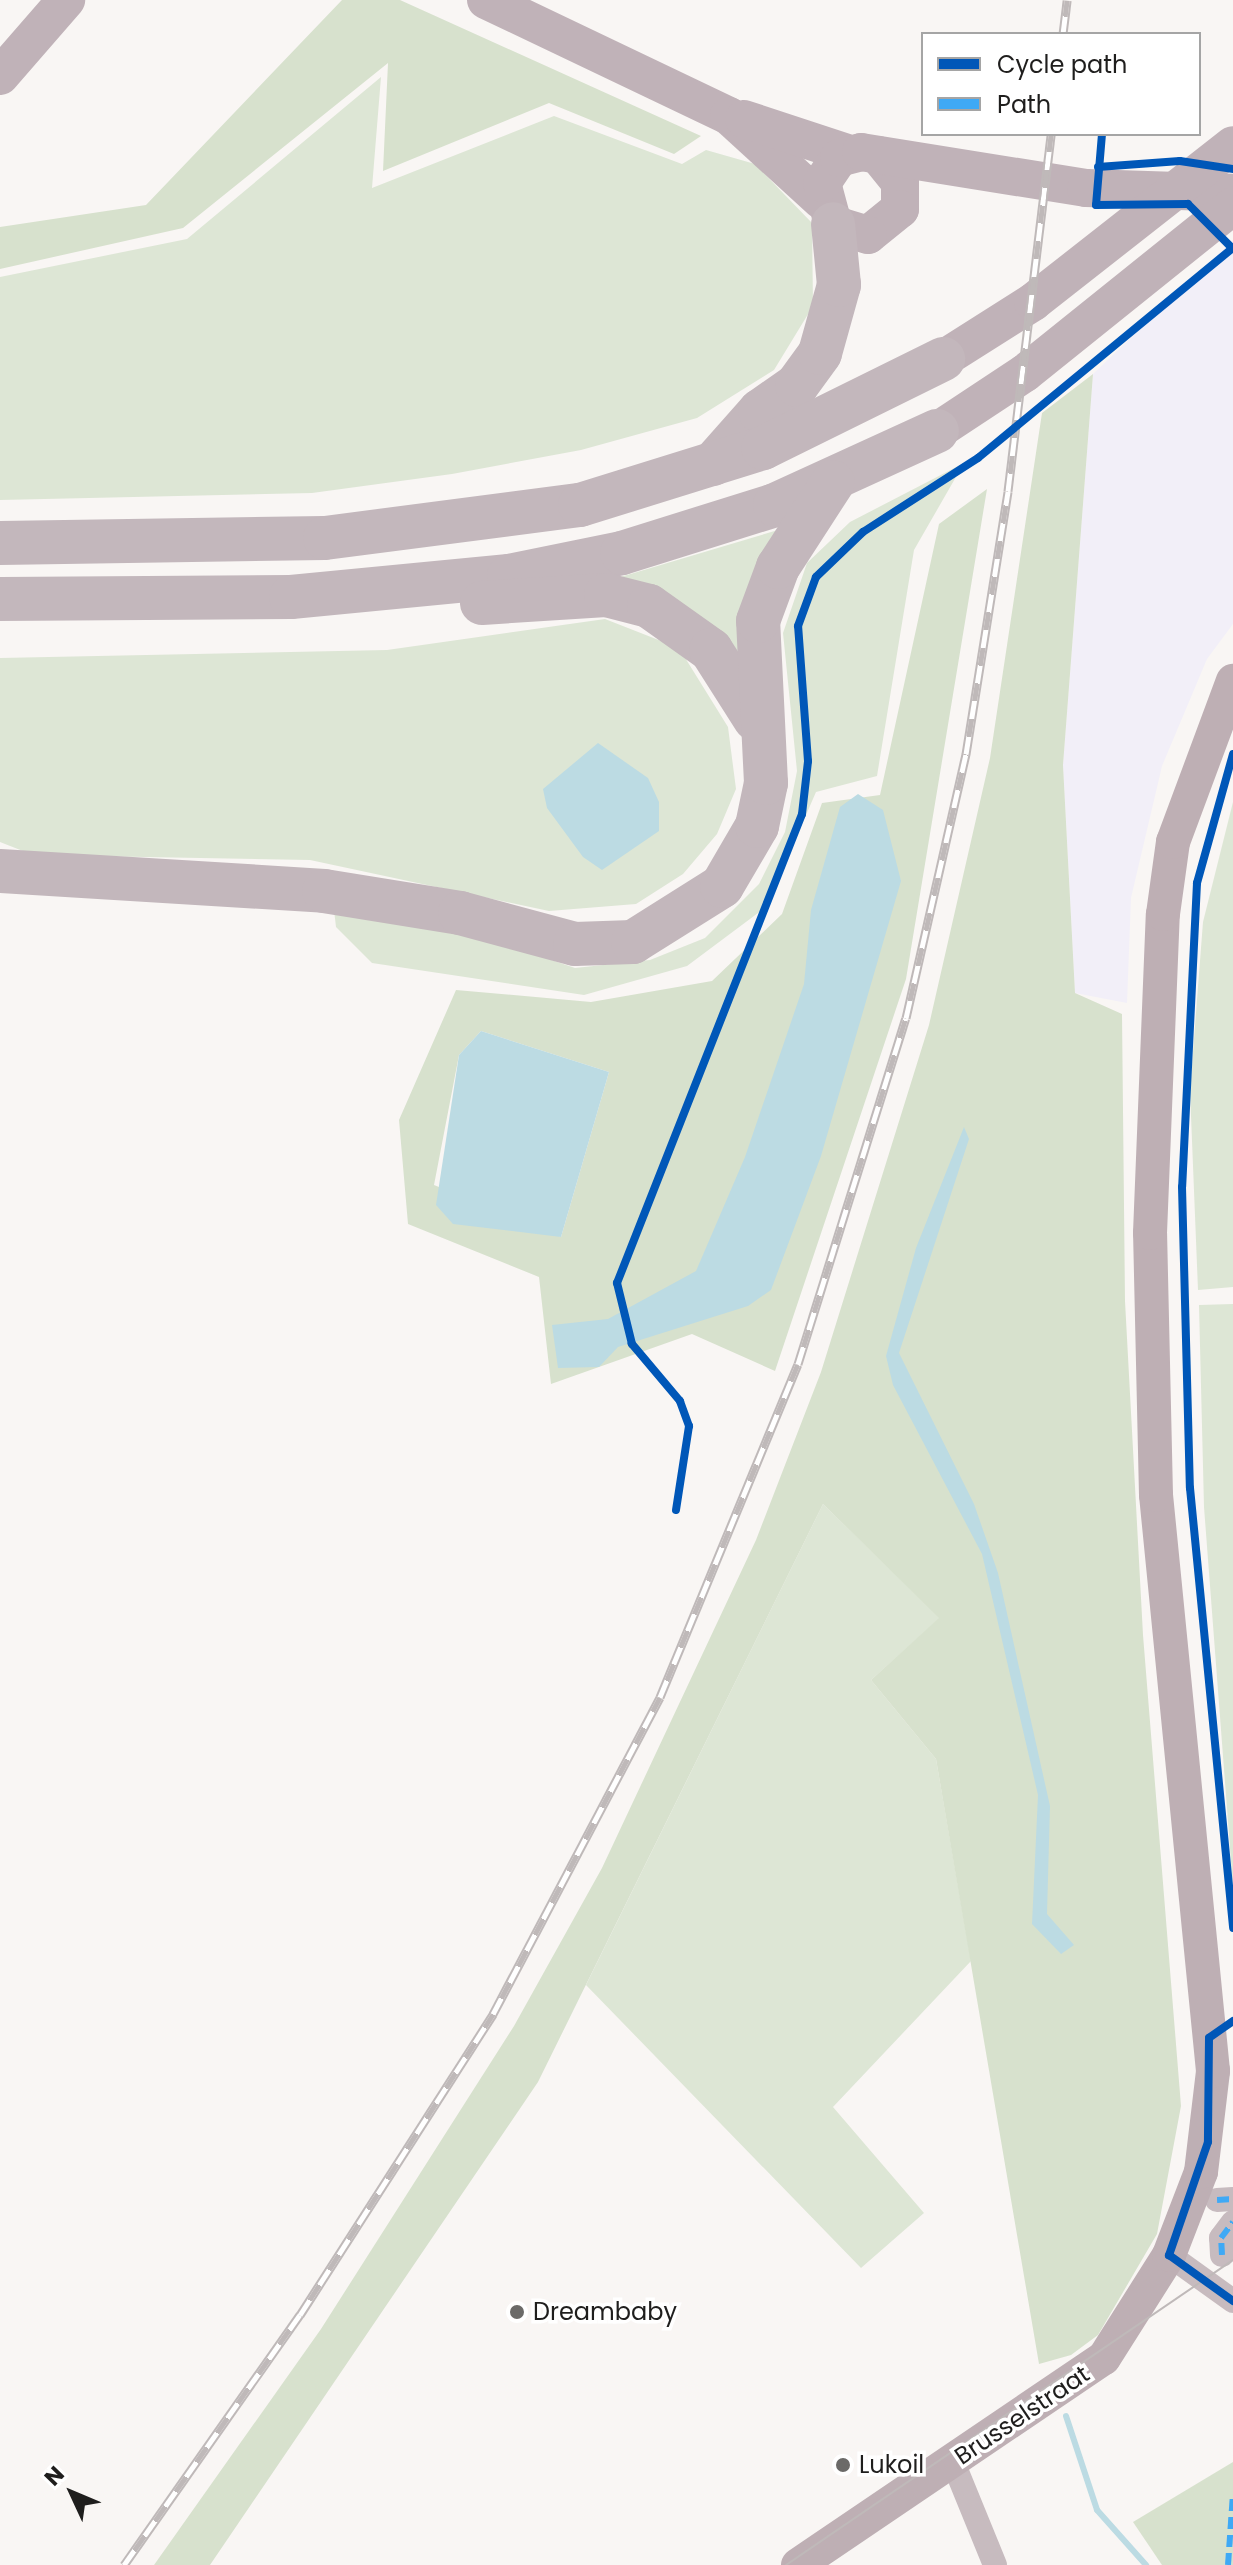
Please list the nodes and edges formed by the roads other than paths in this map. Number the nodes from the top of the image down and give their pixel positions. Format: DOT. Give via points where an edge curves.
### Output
graph roads {
  1 [pos="66,0"];
  2 [pos="486,0"];
  3 [pos="0,76"];
  4 [pos="729,116"];
  5 [pos="1233,145"];
  6 [pos="863,154"];
  7 [pos="1180,190"];
  8 [pos="1233,193"];
  9 [pos="1233,206"];
  10 [pos="827,212"];
  11 [pos="943,359"];
  12 [pos="955,421"];
  13 [pos="709,469"];
  14 [pos="833,482"];
  15 [pos="0,543"];
  16 [pos="397,588"];
  17 [pos="0,599"];
  18 [pos="1233,681"];
  19 [pos="762,735"];
  20 [pos="0,871"];
  21 [pos="1220,2144"];
  22 [pos="1233,2222"];
  23 [pos="1169,2255"];
  24 [pos="1222,2255"];
  25 [pos="1233,2301"];
  26 [pos="953,2462"];
  27 [pos="798,2565"];
  28 [pos="995,2565"];
  1 -- 3 [label="main road"];
  2 -- 4 [label="main road"];
  4 -- 6 [label="main road"];
  4 -- 10 [label="main road"];
  5 -- 7 [label="main road"];
  6 -- 7 [label="main road" via="1030,182"];
  6 -- 10 [label="main road" via="822,183"];
  6 -- 10 [label="main road" via="900,182 892,220 868,235"];
  7 -- 8 [label="main road"];
  7 -- 11 [label="main road" via="1082,266"];
  9 -- 12 [label="main road" via="1070,338"];
  10 -- 13 [label="highway" via="839,285 820,353 797,385 760,411"];
  11 -- 13 [label="highway" via="814,426"];
  12 -- 14 [label="highway"];
  13 -- 15 [label="highway" via="580,505 401,532"];
  14 -- 16 [label="highway" via="622,553"];
  14 -- 19 [label="highway" via="778,567 758,621"];
  16 -- 17 [label="highway" via="291,597"];
  16 -- 19 [label="highway" via="489,604 606,595 649,606 711,650 741,689"];
  18 -- 21 [label="street, Brusselstraat" via="1173,842 1163,914 1150,1233 1156,1495"];
  19 -- 20 [label="highway" via="766,783 740,860 693,911 633,942 575,944 460,913 324,891"];
  21 -- 23 [label="street, Brusselstraat"];
  22 -- 24 [label="street" via="1221,2238"];
  23 -- 25 [label="street"];
  23 -- 26 [label="street, Brusselstraat" via="1104,2358"];
  26 -- 27 [label="street, Brusselstraat"];
  26 -- 28 [label="street"];
}
